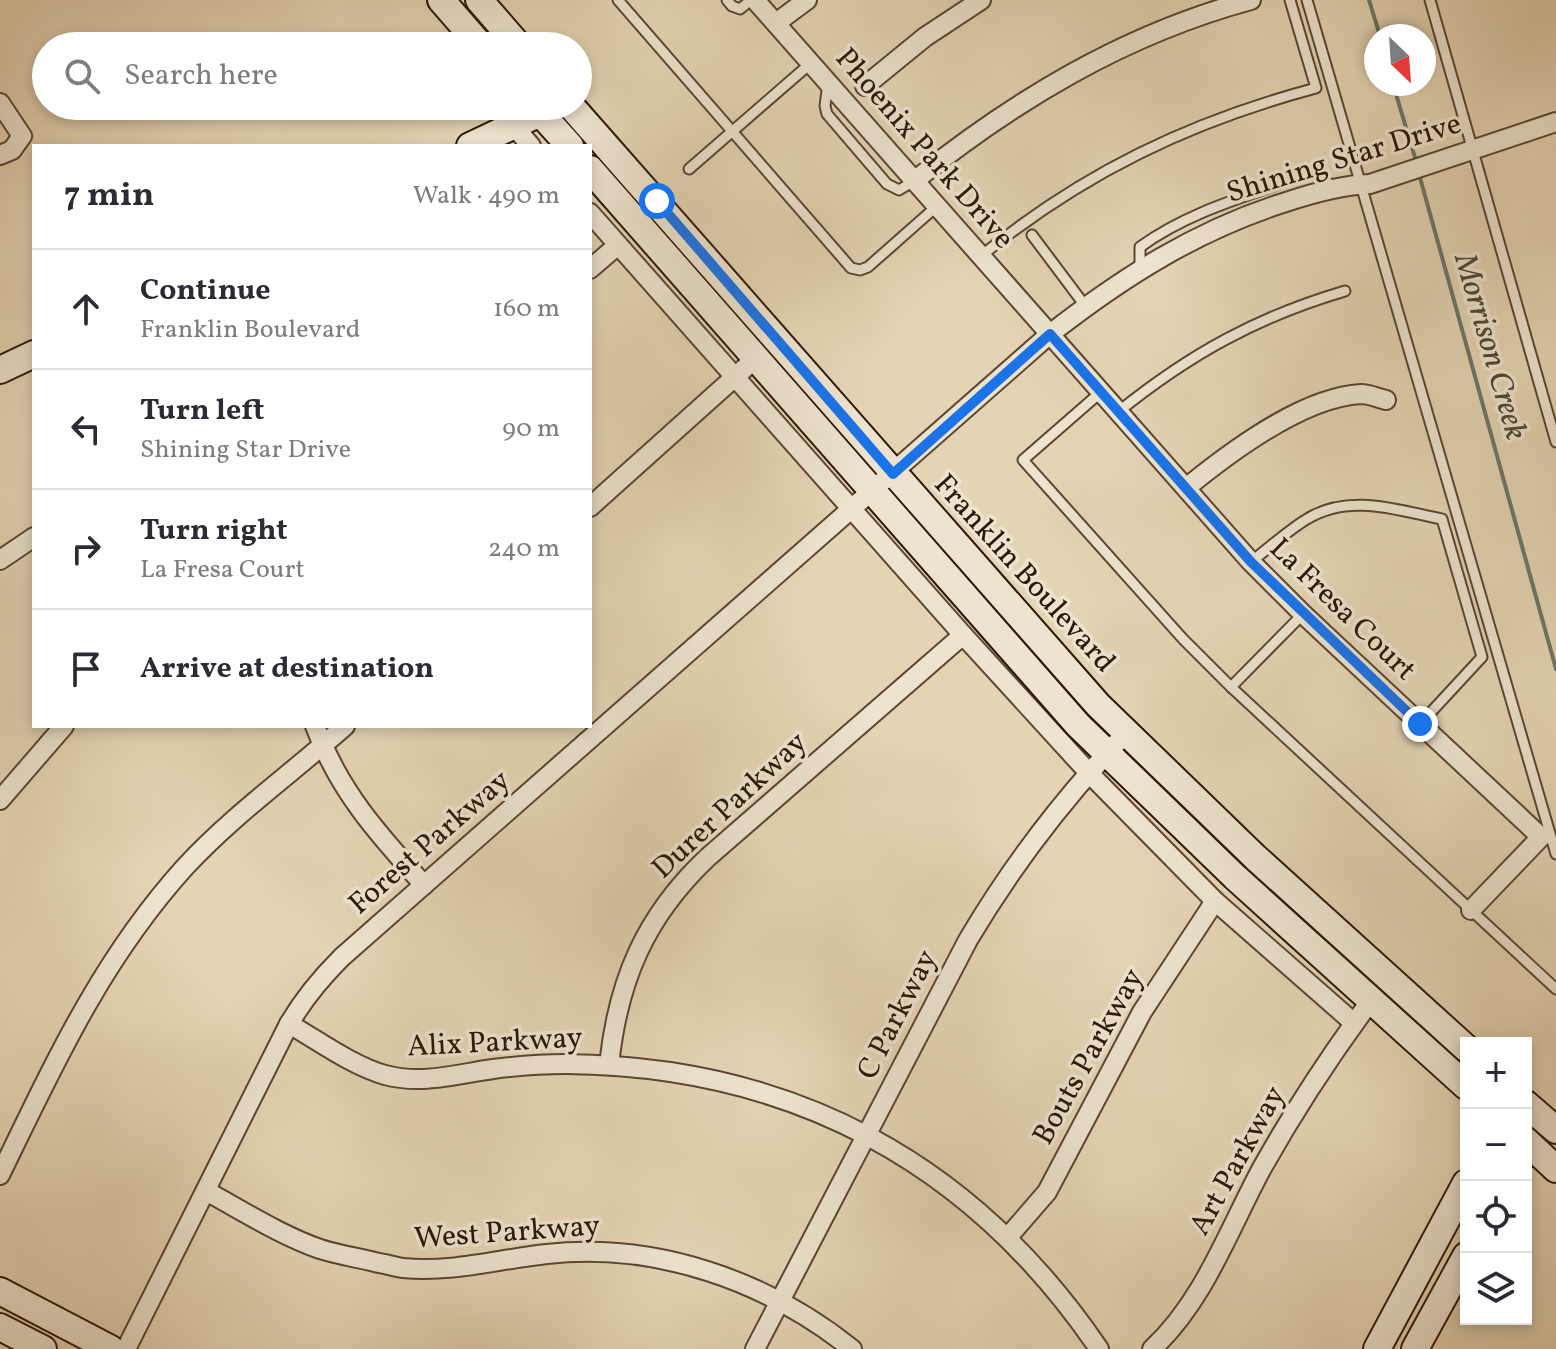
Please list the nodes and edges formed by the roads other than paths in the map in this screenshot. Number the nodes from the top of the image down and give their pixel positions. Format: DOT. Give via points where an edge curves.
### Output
graph roads {
  1 [pos="441,0"];
  2 [pos="479,0"];
  3 [pos="618,0"];
  4 [pos="727,0"];
  5 [pos="753,0"];
  6 [pos="807,0"];
  7 [pos="981,0"];
  8 [pos="1251,0"];
  9 [pos="1290,0"];
  10 [pos="1307,0"];
  11 [pos="1430,0"];
  12 [pos="776,23"];
  13 [pos="469,32"];
  14 [pos="507,32"];
  15 [pos="811,63"];
  16 [pos="865,86"];
  17 [pos="0,103"];
  18 [pos="522,120"];
  19 [pos="552,120"];
  20 [pos="583,120"];
  21 [pos="1556,122"];
  22 [pos="513,125"];
  23 [pos="732,131"];
  24 [pos="474,144"];
  25 [pos="529,144"];
  26 [pos="569,144"];
  27 [pos="1473,149"];
  28 [pos="0,155"];
  29 [pos="689,169"];
  30 [pos="592,171"];
  31 [pos="914,181"];
  32 [pos="1365,184"];
  33 [pos="937,206"];
  34 [pos="592,215"];
  35 [pos="1032,235"];
  36 [pos="618,245"];
  37 [pos="981,256"];
  38 [pos="592,267"];
  39 [pos="1345,291"];
  40 [pos="1086,307"];
  41 [pos="1050,334"];
  42 [pos="32,355"];
  43 [pos="756,358"];
  44 [pos="0,370"];
  45 [pos="734,378"];
  46 [pos="1101,392"];
  47 [pos="1386,400"];
  48 [pos="1118,412"];
  49 [pos="1556,442"];
  50 [pos="893,474"];
  51 [pos="1186,488"];
  52 [pos="872,493"];
  53 [pos="592,505"];
  54 [pos="852,510"];
  55 [pos="32,538"];
  56 [pos="0,560"];
  57 [pos="1251,562"];
  58 [pos="1303,614"];
  59 [pos="963,635"];
  60 [pos="1231,687"];
  61 [pos="1420,724"];
  62 [pos="62,728"];
  63 [pos="316,728"];
  64 [pos="343,728"];
  65 [pos="1127,732"];
  66 [pos="322,747"];
  67 [pos="1107,752"];
  68 [pos="1089,773"];
  69 [pos="0,800"];
  70 [pos="1556,854"];
  71 [pos="424,885"];
  72 [pos="1215,901"];
  73 [pos="1471,910"];
  74 [pos="1556,989"];
  75 [pos="1372,999"];
  76 [pos="1354,1023"];
  77 [pos="289,1024"];
  78 [pos="1460,1043"];
  79 [pos="609,1065"];
  80 [pos="1460,1080"];
  81 [pos="1532,1114"];
  82 [pos="1556,1130"];
  83 [pos="868,1135"];
  84 [pos="1532,1147"];
  85 [pos="1556,1169"];
  86 [pos="0,1175"];
  87 [pos="206,1191"];
  88 [pos="1460,1194"];
  89 [pos="1008,1237"];
  90 [pos="1460,1267"];
  91 [pos="0,1291"];
  92 [pos="782,1300"];
  93 [pos="0,1327"];
  94 [pos="43,1349"];
  95 [pos="111,1349"];
  96 [pos="126,1349"];
  97 [pos="755,1349"];
  98 [pos="852,1349"];
  99 [pos="1099,1349"];
  100 [pos="1152,1349"];
  101 [pos="1377,1349"];
  102 [pos="1415,1349"];
  1 -- 13 [label="main road"];
  2 -- 14 [label="main road"];
  3 -- 23 [label="lane"];
  4 -- 5 [label="lane" via="740,9"];
  5 -- 12 [label="street, Phoenix Park Drive"];
  6 -- 12 [label="street"];
  7 -- 16 [label="street"];
  8 -- 31 [label="street" via="1094,60 1016,105"];
  9 -- 37 [label="lane" via="1316,88 1221,117 1131,156 1057,199"];
  10 -- 32 [label="lane"];
  11 -- 27 [label="lane"];
  12 -- 15 [label="street, Phoenix Park Drive"];
  15 -- 23 [label="lane"];
  15 -- 31 [label="street, Phoenix Park Drive"];
  17 -- 28 [label="street" via="22,136 12,150"];
  18 -- 22 [label="main road"];
  19 -- 26 [label="main road"];
  20 -- 50 [label="main road, Franklin Boulevard"];
  21 -- 27 [label="street, Shining Star Drive"];
  22 -- 24 [label="main road"];
  22 -- 25 [label="street"];
  23 -- 29 [label="lane"];
  23 -- 33 [label="lane" via="851,268 868,267"];
  27 -- 32 [label="street, Shining Star Drive"];
  27 -- 49 [label="lane"];
  30 -- 43 [label="main road, Franklin Boulevard"];
  31 -- 33 [label="street, Phoenix Park Drive"];
  32 -- 40 [label="street, Shining Star Drive" via="1222,225 1140,269"];
  32 -- 70 [label="lane"];
  33 -- 37 [label="street, Phoenix Park Drive"];
  34 -- 36 [label="street"];
  35 -- 40 [label="lane"];
  36 -- 38 [label="street"];
  36 -- 45 [label="street"];
  37 -- 41 [label="street, Phoenix Park Drive"];
  39 -- 48 [label="lane" via="1221,340"];
  40 -- 41 [label="street, Shining Star Drive"];
  41 -- 46 [label="street, La Fresa Court"];
  41 -- 50 [label="street, Shining Star Drive"];
  42 -- 44 [label="main road"];
  43 -- 45 [label="street"];
  43 -- 52 [label="main road, Franklin Boulevard"];
  45 -- 53 [label="street"];
  45 -- 54 [label="street"];
  46 -- 48 [label="street, La Fresa Court"];
  46 -- 60 [label="lane" via="1023,460"];
  47 -- 51 [label="street" via="1362,394 1318,405 1253,437"];
  48 -- 51 [label="street, La Fresa Court"];
  50 -- 52 [label="street, Forest Parkway"];
  50 -- 65 [label="main road, Franklin Boulevard"];
  51 -- 57 [label="street, La Fresa Court"];
  52 -- 54 [label="street, Forest Parkway"];
  52 -- 67 [label="main road, Franklin Boulevard"];
  54 -- 59 [label="street"];
  54 -- 71 [label="street, Forest Parkway"];
  55 -- 56 [label="street"];
  57 -- 58 [label="street, La Fresa Court"];
  57 -- 61 [label="lane" via="1306,520 1338,506 1374,505 1442,519 1482,657"];
  58 -- 60 [label="lane"];
  58 -- 61 [label="street, La Fresa Court"];
  59 -- 68 [label="street"];
  59 -- 79 [label="street, Durer Parkway" via="679,887 635,955 616,1013"];
  60 -- 73 [label="lane"];
  61 -- 73 [label="street, La Fresa Court" via="1541,837"];
  62 -- 69 [label="street"];
  63 -- 66 [label="street"];
  64 -- 66 [label="street"];
  65 -- 67 [label="street, C Parkway"];
  65 -- 78 [label="main road, Franklin Boulevard" via="1255,857"];
  66 -- 71 [label="street" via="364,818"];
  66 -- 86 [label="street" via="223,829 119,950 77,1019"];
  67 -- 68 [label="street, C Parkway"];
  67 -- 75 [label="main road, Franklin Boulevard" via="1235,877"];
  68 -- 72 [label="street"];
  68 -- 83 [label="street, C Parkway" via="997,891"];
  71 -- 77 [label="street, Forest Parkway" via="316,983"];
  72 -- 76 [label="street"];
  72 -- 89 [label="street, Bouts Parkway" via="1142,1012 1047,1192"];
  73 -- 74 [label="lane"];
  75 -- 76 [label="street, Art Parkway"];
  75 -- 80 [label="main road, Franklin Boulevard"];
  76 -- 100 [label="street, Art Parkway" via="1264,1164 1204,1282"];
  77 -- 79 [label="street, Alix Parkway" via="370,1069 400,1078 432,1079 519,1066"];
  77 -- 87 [label="street, Forest Parkway"];
  79 -- 83 [label="street, Alix Parkway" via="743,1085"];
  81 -- 82 [label="main road"];
  83 -- 89 [label="street, Alix Parkway" via="939,1180"];
  83 -- 92 [label="street, C Parkway"];
  84 -- 85 [label="main road"];
  87 -- 92 [label="street, West Parkway" via="302,1242 400,1268 452,1268 550,1253 618,1254 686,1265"];
  87 -- 96 [label="street, Forest Parkway"];
  88 -- 101 [label="main road"];
  89 -- 99 [label="street, Alix Parkway"];
  90 -- 102 [label="main road"];
  91 -- 95 [label="main road"];
  92 -- 97 [label="street, C Parkway"];
  92 -- 98 [label="street, West Parkway"];
  93 -- 94 [label="main road"];
}
